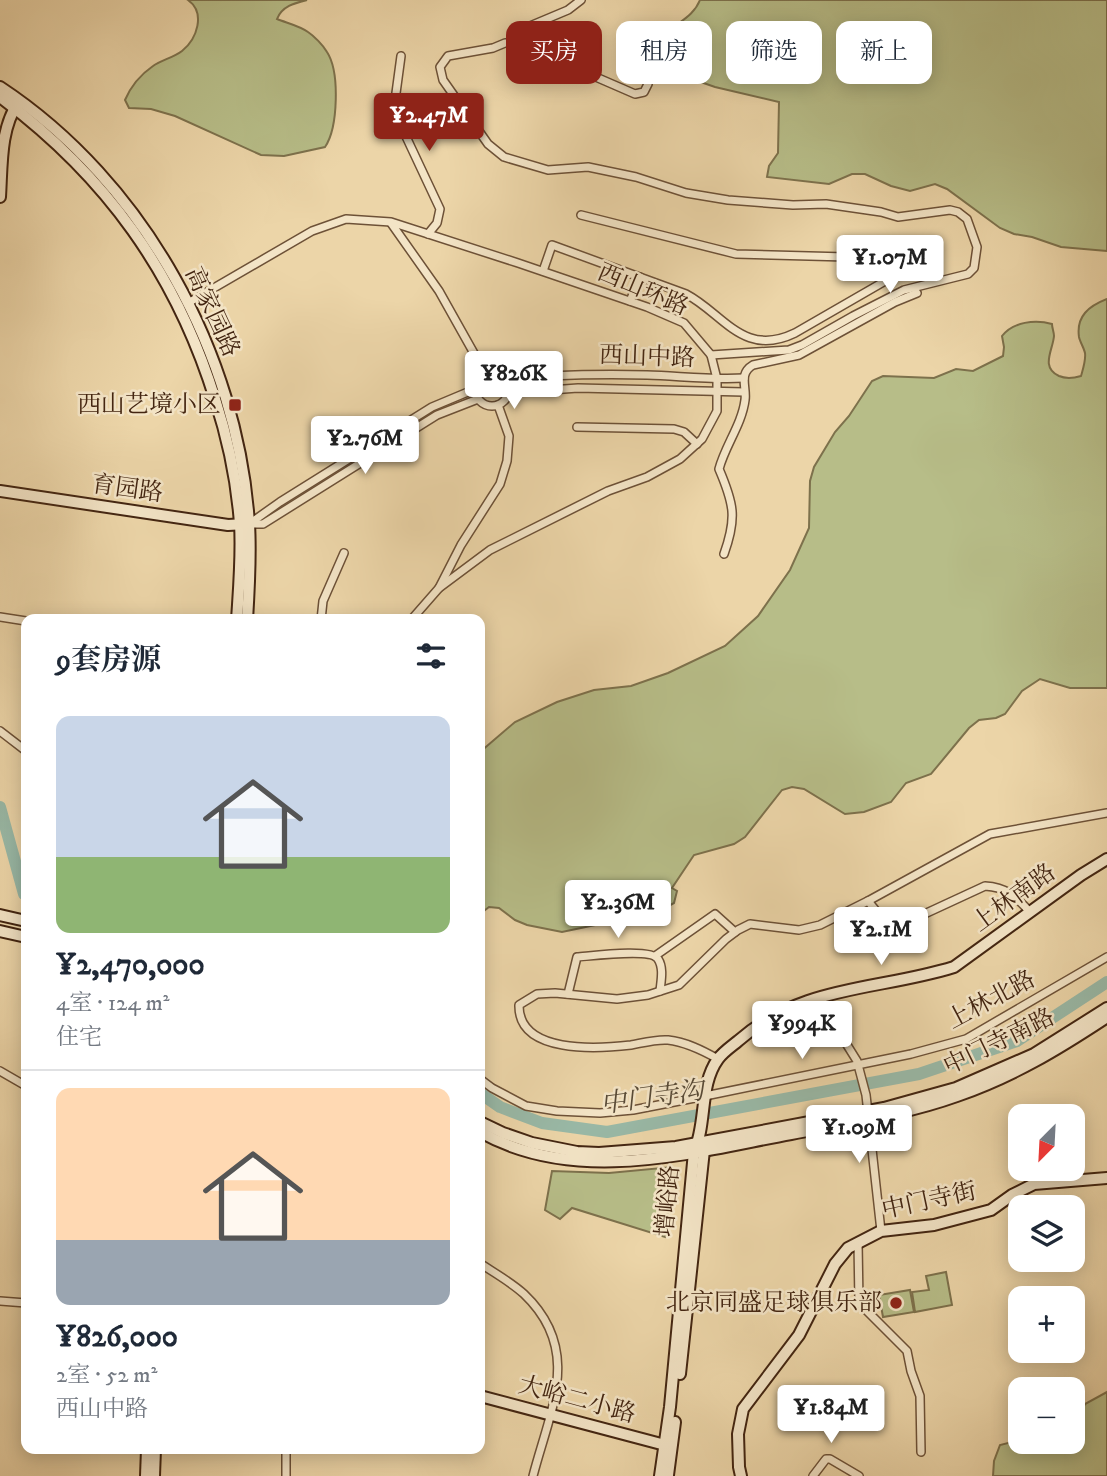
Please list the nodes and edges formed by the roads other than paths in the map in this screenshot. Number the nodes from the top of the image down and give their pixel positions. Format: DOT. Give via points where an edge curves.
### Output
graph roads {
  1 [pos="581,0"];
  2 [pos="542,21"];
  3 [pos="506,44"];
  4 [pos="401,56"];
  5 [pos="602,80"];
  6 [pos="648,84"];
  7 [pos="0,87"];
  8 [pos="0,97"];
  9 [pos="17,104"];
  10 [pos="0,197"];
  11 [pos="581,215"];
  12 [pos="391,222"];
  13 [pos="428,234"];
  14 [pos="543,271"];
  15 [pos="640,277"];
  16 [pos="917,293"];
  17 [pos="630,301"];
  18 [pos="188,303"];
  19 [pos="711,355"];
  20 [pos="485,373"];
  21 [pos="744,378"];
  22 [pos="717,379"];
  23 [pos="507,380"];
  24 [pos="475,389"];
  25 [pos="717,392"];
  26 [pos="744,392"];
  27 [pos="509,393"];
  28 [pos="478,399"];
  29 [pos="498,405"];
  30 [pos="577,427"];
  31 [pos="697,444"];
  32 [pos="0,491"];
  33 [pos="245,524"];
  34 [pos="344,553"];
  35 [pos="724,554"];
  36 [pos="439,588"];
  37 [pos="238,614"];
  38 [pos="247,614"];
  39 [pos="322,614"];
  40 [pos="416,614"];
  41 [pos="0,617"];
  42 [pos="21,620"];
  43 [pos="0,731"];
  44 [pos="21,747"];
  45 [pos="1107,813"];
  46 [pos="1107,859"];
  47 [pos="868,901"];
  48 [pos="1030,912"];
  49 [pos="0,915"];
  50 [pos="21,920"];
  51 [pos="0,931"];
  52 [pos="735,932"];
  53 [pos="21,936"];
  54 [pos="655,956"];
  55 [pos="1107,957"];
  56 [pos="660,991"];
  57 [pos="568,994"];
  58 [pos="1107,1007"];
  59 [pos="830,1016"];
  60 [pos="1107,1017"];
  61 [pos="718,1059"];
  62 [pos="858,1064"];
  63 [pos="0,1071"];
  64 [pos="21,1083"];
  65 [pos="485,1083"];
  66 [pos="704,1101"];
  67 [pos="869,1115"];
  68 [pos="485,1124"];
  69 [pos="485,1134"];
  70 [pos="699,1148"];
  71 [pos="1107,1178"];
  72 [pos="881,1231"];
  73 [pos="858,1242"];
  74 [pos="485,1267"];
  75 [pos="0,1301"];
  76 [pos="21,1303"];
  77 [pos="485,1397"];
  78 [pos="550,1415"];
  79 [pos="665,1445"];
  80 [pos="921,1452"];
  81 [pos="147,1454"];
  82 [pos="155,1454"];
  83 [pos="286,1454"];
  84 [pos="146,1476"];
  85 [pos="154,1476"];
  86 [pos="286,1476"];
  87 [pos="533,1476"];
  88 [pos="660,1476"];
  89 [pos="668,1476"];
  90 [pos="741,1476"];
  91 [pos="813,1476"];
  92 [pos="859,1476"];
  1 -- 2 [label="street"];
  3 -- 19 [label="street" via="448,56 440,67 443,80 488,144 504,157 548,170 588,167 728,200 826,204 898,217 950,209 967,219 977,247 974,268 968,274 904,290 789,350"];
  4 -- 13 [label="street" via="396,93 399,117 440,209"];
  5 -- 6 [label="street" via="635,94 644,92"];
  7 -- 9 [label="main road, 高家园路"];
  8 -- 9 [label="main road, 高家园路"];
  9 -- 10 [label="main road" via="5,131"];
  9 -- 18 [label="main road, 高家园路" via="64,138 130,211"];
  9 -- 33 [label="main road, 高家园路" via="130,225 180,307 222,422"];
  11 -- 15 [label="street" via="736,254 884,258 899,273 782,339 765,340 733,331 704,303"];
  12 -- 13 [label="street, 西山环路"];
  12 -- 18 [label="street, 西山环路" via="346,219 312,231"];
  12 -- 20 [label="street" via="439,291"];
  13 -- 14 [label="street, 西山环路"];
  14 -- 15 [label="street" via="552,245"];
  14 -- 17 [label="street, 西山环路"];
  15 -- 17 [label="street"];
  16 -- 21 [label="street" via="799,355 753,365"];
  17 -- 19 [label="street, 西山环路" via="684,323"];
  18 -- 33 [label="main road, 高家园路" via="226,400 236,442"];
  19 -- 22 [label="street, 西山环路"];
  20 -- 23 [label="street" via="500,373"];
  20 -- 24 [label="street"];
  21 -- 22 [label="street, 西山中路"];
  21 -- 26 [label="street"];
  22 -- 23 [label="street, 西山中路" via="574,374"];
  22 -- 25 [label="street, 西山环路"];
  23 -- 27 [label="street"];
  24 -- 28 [label="street"];
  24 -- 33 [label="street" via="432,407"];
  25 -- 26 [label="street, 西山中路"];
  25 -- 27 [label="street, 西山中路" via="578,388"];
  25 -- 31 [label="street, 西山环路" via="717,411"];
  26 -- 35 [label="street" via="746,398 719,469 734,517"];
  27 -- 29 [label="street"];
  28 -- 29 [label="street" via="488,406"];
  28 -- 33 [label="street" via="437,415 263,524"];
  29 -- 36 [label="street" via="509,436 500,484"];
  30 -- 31 [label="street" via="674,429"];
  31 -- 36 [label="street, 西山环路" via="647,477 608,491 490,551"];
  32 -- 33 [label="main road, 育园路"];
  33 -- 37 [label="main road, 高家园路"];
  33 -- 38 [label="main road, 高家园路"];
  34 -- 39 [label="street"];
  36 -- 40 [label="street, 西山环路"];
  41 -- 42 [label="street"];
  43 -- 44 [label="street"];
  45 -- 47 [label="street" via="990,834"];
  46 -- 48 [label="main road, 上林南路"];
  47 -- 48 [label="street" via="889,922 905,923 985,886 1013,893"];
  47 -- 52 [label="street" via="820,925 799,930 750,924"];
  48 -- 61 [label="main road, 上林南路" via="954,967 809,999 750,1030"];
  49 -- 50 [label="main road"];
  51 -- 53 [label="main road"];
  52 -- 54 [label="street" via="715,914"];
  52 -- 56 [label="street" via="679,985"];
  54 -- 56 [label="street" via="662,972"];
  54 -- 57 [label="street" via="577,957"];
  55 -- 62 [label="street, 上林北路" via="966,1039"];
  56 -- 57 [label="street" via="617,999"];
  57 -- 61 [label="street" via="527,998 519,1005 522,1023 548,1043 600,1047 665,1040"];
  58 -- 67 [label="main road, 中门寺南路" via="1034,1054 975,1081"];
  59 -- 62 [label="street"];
  60 -- 67 [label="main road, 中门寺南路" via="1033,1064 995,1082 908,1112"];
  61 -- 66 [label="main road, 上林南路"];
  62 -- 66 [label="street, 上林北路"];
  62 -- 67 [label="street"];
  63 -- 64 [label="street"];
  65 -- 66 [label="street, 上林北路" via="526,1106 557,1111 600,1113"];
  66 -- 70 [label="main road, 上林南路"];
  67 -- 70 [label="main road, 中门寺南路"];
  67 -- 72 [label="street"];
  68 -- 70 [label="main road" via="532,1143 576,1152"];
  69 -- 70 [label="main road" via="534,1154 589,1162 634,1161"];
  70 -- 79 [label="main road, 增峪路"];
  70 -- 89 [label="main road, 增峪路"];
  71 -- 72 [label="main road, 中门寺街" via="1034,1184 991,1210 965,1218"];
  72 -- 73 [label="main road, 中门寺街"];
  73 -- 80 [label="street" via="859,1303 908,1352 920,1396"];
  73 -- 90 [label="main road, 中门寺街" via="835,1264 799,1335 743,1409 738,1434"];
  74 -- 78 [label="street" via="524,1294 544,1318 556,1344 559,1377"];
  75 -- 76 [label="street"];
  77 -- 78 [label="main road, 大峪二小路"];
  78 -- 79 [label="main road, 大峪二小路"];
  78 -- 87 [label="street"];
  79 -- 88 [label="main road, 增峪路"];
  81 -- 84 [label="main road"];
  82 -- 85 [label="main road"];
  83 -- 86 [label="street"];
  91 -- 92 [label="street" via="830,1459"];
}
